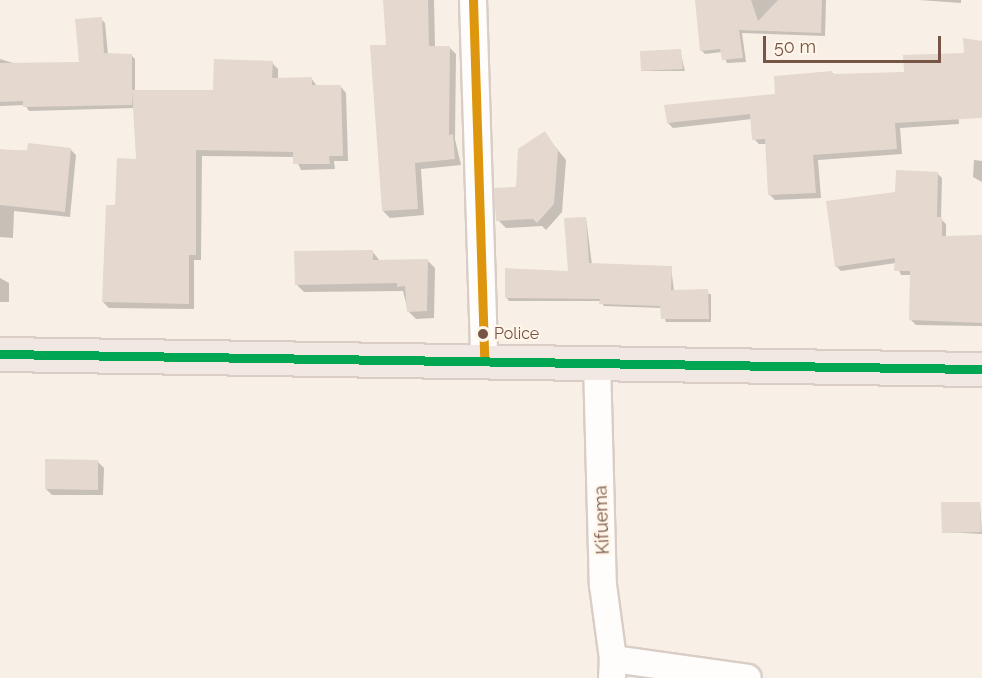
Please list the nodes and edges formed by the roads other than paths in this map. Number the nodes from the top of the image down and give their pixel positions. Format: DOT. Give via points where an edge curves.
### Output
graph roads {
  1 [pos="473,0"];
  2 [pos="0,354"];
  3 [pos="484,359"];
  4 [pos="597,362"];
  5 [pos="982,369"];
  6 [pos="613,668"];
  7 [pos="748,678"];
  1 -- 3 [label="street"];
  2 -- 3 [label="highway"];
  3 -- 4 [label="highway"];
  4 -- 5 [label="highway"];
  4 -- 6 [label="street, Kifuema" via="603,585"];
  6 -- 7 [label="street"];
}
